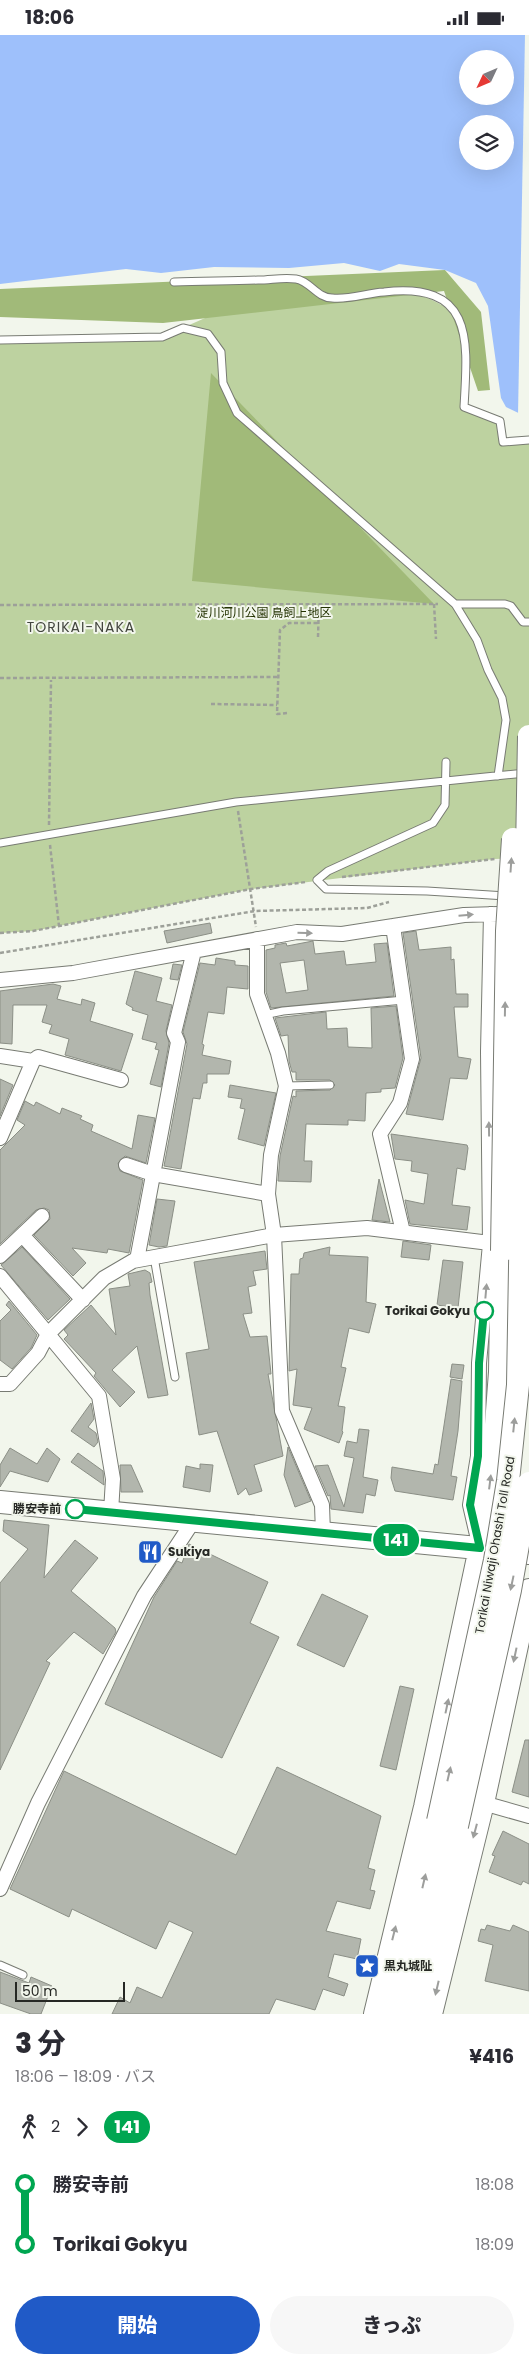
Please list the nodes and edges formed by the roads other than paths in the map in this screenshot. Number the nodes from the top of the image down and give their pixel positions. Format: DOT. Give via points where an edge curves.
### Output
graph roads {
  1 [pos="174,282"];
  2 [pos="0,341"];
  3 [pos="529,440"];
  4 [pos="454,604"];
  5 [pos="529,622"];
  6 [pos="529,719"];
  7 [pos="529,736"];
  8 [pos="446,762"];
  9 [pos="529,772"];
  10 [pos="498,776"];
  11 [pos="446,781"];
  12 [pos="0,843"];
  13 [pos="529,897"];
  14 [pos="529,913"];
  15 [pos="491,914"];
  16 [pos="393,926"];
  17 [pos="257,939"];
  18 [pos="194,951"];
  19 [pos="0,980"];
  20 [pos="404,1000"];
  21 [pos="264,1015"];
  22 [pos="529,1037"];
  23 [pos="488,1041"];
  24 [pos="0,1056"];
  25 [pos="33,1061"];
  26 [pos="121,1080"];
  27 [pos="286,1085"];
  28 [pos="330,1085"];
  29 [pos="0,1138"];
  30 [pos="126,1165"];
  31 [pos="153,1174"];
  32 [pos="268,1195"];
  33 [pos="42,1216"];
  34 [pos="404,1232"];
  35 [pos="22,1235"];
  36 [pos="274,1235"];
  37 [pos="529,1244"];
  38 [pos="496,1247"];
  39 [pos="0,1256"];
  40 [pos="154,1257"];
  41 [pos="137,1260"];
  42 [pos="0,1275"];
  43 [pos="83,1300"];
  44 [pos="48,1334"];
  45 [pos="175,1377"];
  46 [pos="0,1384"];
  47 [pos="529,1483"];
  48 [pos="0,1501"];
  49 [pos="111,1512"];
  50 [pos="194,1520"];
  51 [pos="322,1533"];
  52 [pos="480,1548"];
  53 [pos="529,1553"];
  54 [pos="529,1590"];
  55 [pos="483,1803"];
  56 [pos="529,1816"];
  57 [pos="447,1824"];
  58 [pos="0,1889"];
  59 [pos="0,1965"];
  60 [pos="23,1975"];
  61 [pos="374,2014"];
  62 [pos="394,2014"];
  63 [pos="415,2014"];
  64 [pos="431,2014"];
  1 -- 3 [label="lane" via="298,279 329,298 344,299 404,290 439,298 454,307 464,333 467,353 464,407 500,421 502,442"];
  2 -- 4 [label="lane" via="162,337 183,327 208,334 221,352 222,383 237,413"];
  4 -- 5 [label="lane" via="505,604 511,606 523,621"];
  4 -- 10 [label="lane" via="477,640 502,698 506,720"];
  38 -- 6 [label="main road, one-way, bridge" via="507,931 520,731"];
  57 -- 7 [label="main road, Torikai Niwaji Ohashi Toll Road, one-way, bridge" via="508,1481 518,1385"];
  8 -- 11 [label="lane"];
  9 -- 10 [label="lane"];
  10 -- 11 [label="lane"];
  11 -- 12 [label="lane" via="236,802"];
  11 -- 13 [label="lane" via="445,805 433,823 328,871 317,880 326,889"];
  14 -- 15 [label="street"];
  16 -- 15 [label="street, one-way"];
  15 -- 23 [label="street"];
  17 -- 16 [label="street, one-way" via="297,932 342,934"];
  16 -- 20 [label="street"];
  17 -- 18 [label="street"];
  17 -- 21 [label="street" via="257,994"];
  18 -- 19 [label="street" via="73,973"];
  18 -- 31 [label="street" via="174,1033 178,1042"];
  20 -- 21 [label="lane"];
  20 -- 34 [label="street" via="412,1059 400,1103 380,1134"];
  21 -- 27 [label="street"];
  22 -- 23 [label="street"];
  38 -- 23 [label="street, one-way"];
  24 -- 25 [label="street"];
  25 -- 26 [label="street" via="38,1057"];
  25 -- 29 [label="street"];
  27 -- 28 [label="lane"];
  27 -- 32 [label="street" via="271,1155"];
  30 -- 31 [label="street"];
  31 -- 32 [label="street"];
  31 -- 41 [label="street"];
  32 -- 36 [label="street"];
  33 -- 35 [label="street"];
  34 -- 36 [label="street" via="367,1228"];
  34 -- 38 [label="street"];
  35 -- 39 [label="street"];
  35 -- 43 [label="street"];
  36 -- 40 [label="street"];
  36 -- 51 [label="street" via="282,1411 322,1505"];
  37 -- 38 [label="street"];
  52 -- 38 [label="main road, one-way" via="494,1451 500,1372"];
  40 -- 41 [label="street"];
  40 -- 45 [label="lane"];
  41 -- 43 [label="street" via="104,1278"];
  42 -- 44 [label="street"];
  43 -- 44 [label="street"];
  44 -- 46 [label="street" via="38,1353 10,1384"];
  44 -- 49 [label="street" via="99,1396 113,1479"];
  47 -- 57 [label="main road, Torikai Niwaji Ohashi Toll Road, one-way, bridge" via="510,1590"];
  48 -- 49 [label="main road"];
  49 -- 50 [label="main road"];
  50 -- 51 [label="main road"];
  50 -- 58 [label="street" via="144,1596 38,1803"];
  51 -- 52 [label="main road"];
  52 -- 53 [label="main road"];
  61 -- 52 [label="main road, one-way" via="425,1807"];
  54 -- 55 [label="main road, one-way"];
  55 -- 56 [label="street"];
  55 -- 64 [label="main road, one-way"];
  62 -- 57 [label="main road, Torikai Niwaji Ohashi Toll Road, one-way"];
  57 -- 63 [label="main road, Torikai Niwaji Ohashi Toll Road"];
  59 -- 60 [label="lane"];
}
